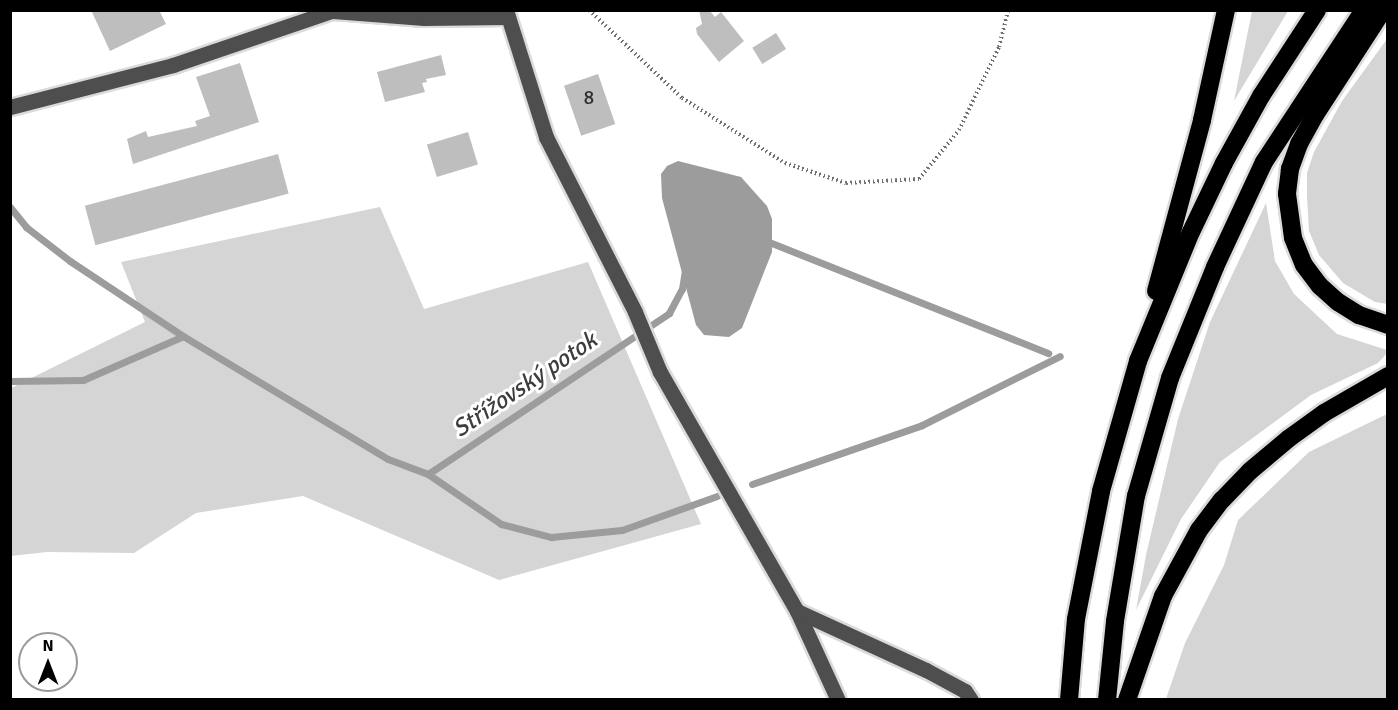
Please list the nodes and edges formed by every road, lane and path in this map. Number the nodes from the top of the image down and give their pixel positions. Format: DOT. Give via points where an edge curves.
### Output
graph roads {
  1 [pos="589,10"];
  2 [pos="1008,10"];
  3 [pos="1226,10"];
  4 [pos="1317,10"];
  5 [pos="1364,10"];
  6 [pos="1383,10"];
  7 [pos="334,11"];
  8 [pos="507,14"];
  9 [pos="10,107"];
  10 [pos="1388,325"];
  11 [pos="1138,361"];
  12 [pos="1388,376"];
  13 [pos="797,611"];
  14 [pos="838,699"];
  15 [pos="970,699"];
  16 [pos="1069,699"];
  17 [pos="1107,699"];
  18 [pos="1127,699"];
  1 -- 2 [label="path" via="682,98 785,163 846,183 919,179 959,130 999,47"];
  3 -- 11 [label="highway" via="1202,120"];
  4 -- 11 [label="highway" via="1261,96 1224,163"];
  5 -- 17 [label="highway" via="1264,162 1215,267 1170,378 1136,496 1115,621"];
  6 -- 10 [label="highway" via="1299,144 1287,194 1293,238 1320,286 1359,315"];
  7 -- 8 [label="street" via="424,18"];
  7 -- 9 [label="street" via="173,65"];
  8 -- 13 [label="street" via="546,137 635,312 660,372"];
  11 -- 16 [label="highway" via="1101,491 1076,620"];
  12 -- 18 [label="highway" via="1288,439 1222,500 1199,530 1163,596"];
  13 -- 14 [label="street"];
  13 -- 15 [label="street" via="926,670 965,691"];
}
